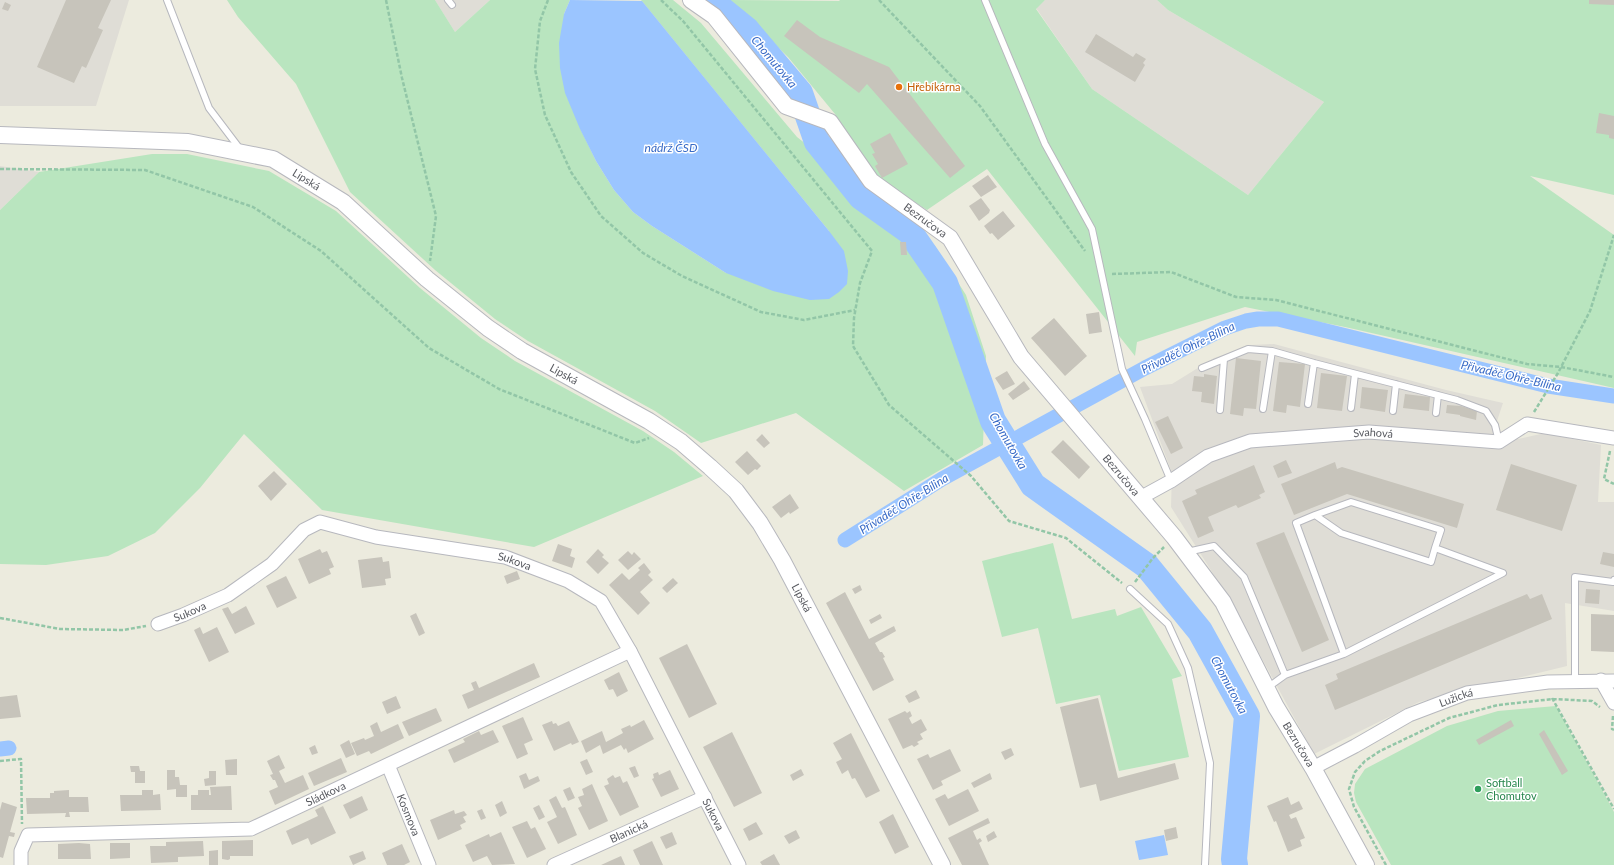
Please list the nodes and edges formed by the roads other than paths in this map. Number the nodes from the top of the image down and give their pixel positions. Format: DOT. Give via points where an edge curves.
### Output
graph roads {
  1 [pos="167,0"];
  2 [pos="691,0"];
  3 [pos="985,0"];
  4 [pos="0,135"];
  5 [pos="243,153"];
  6 [pos="1272,351"];
  7 [pos="1224,359"];
  8 [pos="1314,363"];
  9 [pos="1202,368"];
  10 [pos="1355,374"];
  11 [pos="1396,384"];
  12 [pos="1438,395"];
  13 [pos="1308,404"];
  14 [pos="1351,408"];
  15 [pos="1263,409"];
  16 [pos="1220,410"];
  17 [pos="1393,411"];
  18 [pos="1436,413"];
  19 [pos="1613,438"];
  20 [pos="1499,442"];
  21 [pos="1171,481"];
  22 [pos="1140,498"];
  23 [pos="1315,515"];
  24 [pos="1436,548"];
  25 [pos="1185,552"];
  26 [pos="1614,580"];
  27 [pos="1130,589"];
  28 [pos="158,624"];
  29 [pos="630,651"];
  30 [pos="1344,654"];
  31 [pos="1285,675"];
  32 [pos="1608,680"];
  33 [pos="1576,681"];
  34 [pos="1267,688"];
  35 [pos="1608,708"];
  36 [pos="388,765"];
  37 [pos="1313,768"];
  38 [pos="705,798"];
  39 [pos="21,865"];
  40 [pos="430,865"];
  41 [pos="554,865"];
  42 [pos="740,865"];
  43 [pos="942,865"];
  44 [pos="1205,865"];
  45 [pos="1366,865"];
  1 -- 5 [label="lane" via="209,108"];
  2 -- 22 [label="street, Bezručova" via="714,16 786,106 830,122 871,182 950,238 1021,357"];
  3 -- 21 [label="lane" via="1045,144 1092,229 1122,370"];
  4 -- 5 [label="street, Lipská" via="188,142"];
  5 -- 43 [label="street, Lipská" via="273,159 343,202 427,279 488,328 522,351 666,432 681,442 736,491 760,523 782,560"];
  6 -- 7 [label="lane" via="1248,349"];
  6 -- 8 [label="lane"];
  6 -- 15 [label="lane"];
  7 -- 9 [label="lane"];
  7 -- 16 [label="lane"];
  8 -- 10 [label="lane"];
  8 -- 13 [label="lane"];
  10 -- 11 [label="lane"];
  10 -- 14 [label="lane"];
  11 -- 12 [label="lane"];
  11 -- 17 [label="lane"];
  12 -- 18 [label="lane"];
  12 -- 20 [label="lane" via="1486,411 1495,425"];
  19 -- 20 [label="street" via="1527,424"];
  20 -- 21 [label="street, Svahová" via="1369,432 1250,441 1208,456"];
  21 -- 22 [label="street, Svahová"];
  22 -- 25 [label="street, Bezručova"];
  23 -- 24 [label="lane" via="1341,533 1431,562"];
  23 -- 24 [label="lane" via="1351,502 1441,530"];
  23 -- 30 [label="lane" via="1296,523"];
  24 -- 30 [label="lane" via="1502,573"];
  25 -- 31 [label="lane" via="1214,546 1244,577"];
  25 -- 34 [label="street, Bezručova" via="1223,602"];
  26 -- 33 [label="lane" via="1613,582 1575,576"];
  27 -- 44 [label="lane" via="1168,624 1188,668 1210,763"];
  28 -- 29 [label="street, Sukova" via="228,594 272,564 304,530 320,522 376,537 505,557 568,581 601,601"];
  29 -- 36 [label="street, Sládkova"];
  29 -- 38 [label="street, Sukova"];
  30 -- 31 [label="lane"];
  31 -- 34 [label="lane"];
  32 -- 33 [label="street, Lužická"];
  32 -- 35 [label="street"];
  33 -- 37 [label="street, Lužická" via="1548,682 1467,693 1409,715"];
  34 -- 37 [label="street, Bezručova"];
  36 -- 39 [label="street, Sládkova" via="251,829 28,835 21,851"];
  36 -- 40 [label="street, Kosmova"];
  37 -- 45 [label="street, Bezručova"];
  38 -- 41 [label="street, Blanická"];
  38 -- 42 [label="street, Sukova"];
}
